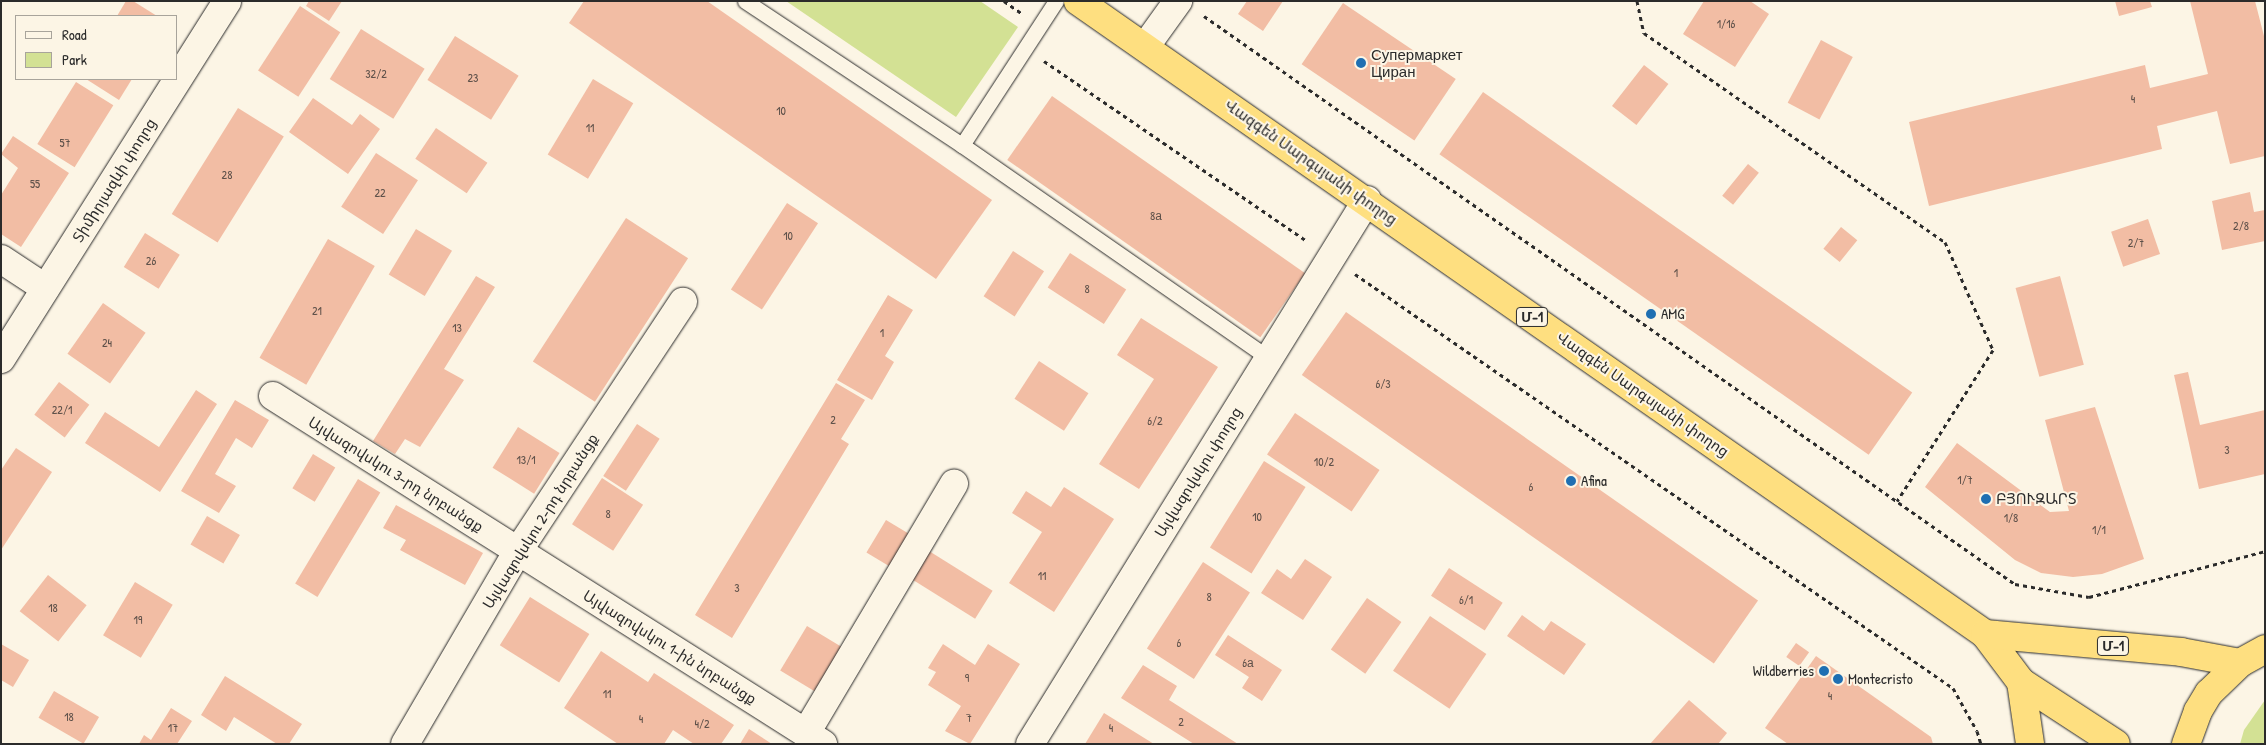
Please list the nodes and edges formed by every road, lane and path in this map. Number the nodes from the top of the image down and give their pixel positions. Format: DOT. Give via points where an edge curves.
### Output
graph roads {
  1 [pos="227,1"];
  2 [pos="745,1"];
  3 [pos="1056,1"];
  4 [pos="1078,1"];
  5 [pos="1637,1"];
  6 [pos="1188,7"];
  7 [pos="1145,47"];
  8 [pos="1025,48"];
  9 [pos="178,78"];
  10 [pos="177,80"];
  11 [pos="962,145"];
  12 [pos="1367,200"];
  13 [pos="1331,258"];
  14 [pos="1,259"];
  15 [pos="45,288"];
  16 [pos="683,302"];
  17 [pos="1268,358"];
  18 [pos="1,359"];
  19 [pos="273,396"];
  20 [pos="954,484"];
  21 [pos="1897,502"];
  22 [pos="518,551"];
  23 [pos="2265,551"];
  24 [pos="1985,634"];
  25 [pos="2265,649"];
  26 [pos="2240,663"];
  27 [pos="2021,682"];
  28 [pos="814,738"];
  29 [pos="405,744"];
  30 [pos="1030,744"];
  31 [pos="1981,744"];
  32 [pos="2030,744"];
  33 [pos="2116,744"];
  34 [pos="2186,744"];
  1 -- 9 [label="street, Տիմիրյազևի փողոց"];
  2 -- 11 [label="lane"];
  3 -- 8 [label="lane"];
  4 -- 7 [label="highway, Վազգեն Սարգսյանի փողոց / Մ-1"];
  5 -- 21 [label="path" via="1644,34 1945,242 1993,350"];
  6 -- 7 [label="street"];
  6 -- 21 [label="path"];
  7 -- 12 [label="highway, Վազգեն Սարգսյանի փողոց / Մ-1"];
  8 -- 11 [label="lane"];
  8 -- 13 [label="path"];
  10 -- 15 [label="street, Տիմիրյազևի փողոց"];
  11 -- 17 [label="lane"];
  12 -- 13 [label="street, Այվազովսկու փողոց"];
  12 -- 24 [label="highway, Վազգեն Սարգսյանի փողոց / Մ-1"];
  13 -- 17 [label="street, Այվազովսկու փողոց"];
  13 -- 31 [label="path" via="1953,688"];
  14 -- 15 [label="street"];
  15 -- 18 [label="street, Տիմիրյազևի փողոց"];
  16 -- 22 [label="street, Այվազովսկու 2-րդ նրբանցք"];
  17 -- 30 [label="street, Այվազովսկու փողոց"];
  19 -- 22 [label="street, Այվազովսկու 3-րդ նրբանցք"];
  20 -- 28 [label="street"];
  21 -- 23 [label="path" via="2015,584 2060,594 2089,597"];
  22 -- 28 [label="street, Այվազովսկու 1-ին նրբանցք"];
  22 -- 29 [label="street, Այվազովսկու 2-րդ նրբանցք"];
  24 -- 26 [label="highway, Վազգեն Սարգսյանի փողոց / Մ-1" via="2181,652"];
  24 -- 27 [label="highway, Վազգեն Սարգսյանի փողոց / Մ-1"];
  25 -- 26 [label="highway"];
  26 -- 34 [label="highway" via="2209,693 2198,711"];
  27 -- 32 [label="highway"];
  27 -- 33 [label="highway, Վազգեն Սարգսյանի փողոց / Մ-1"];
}
